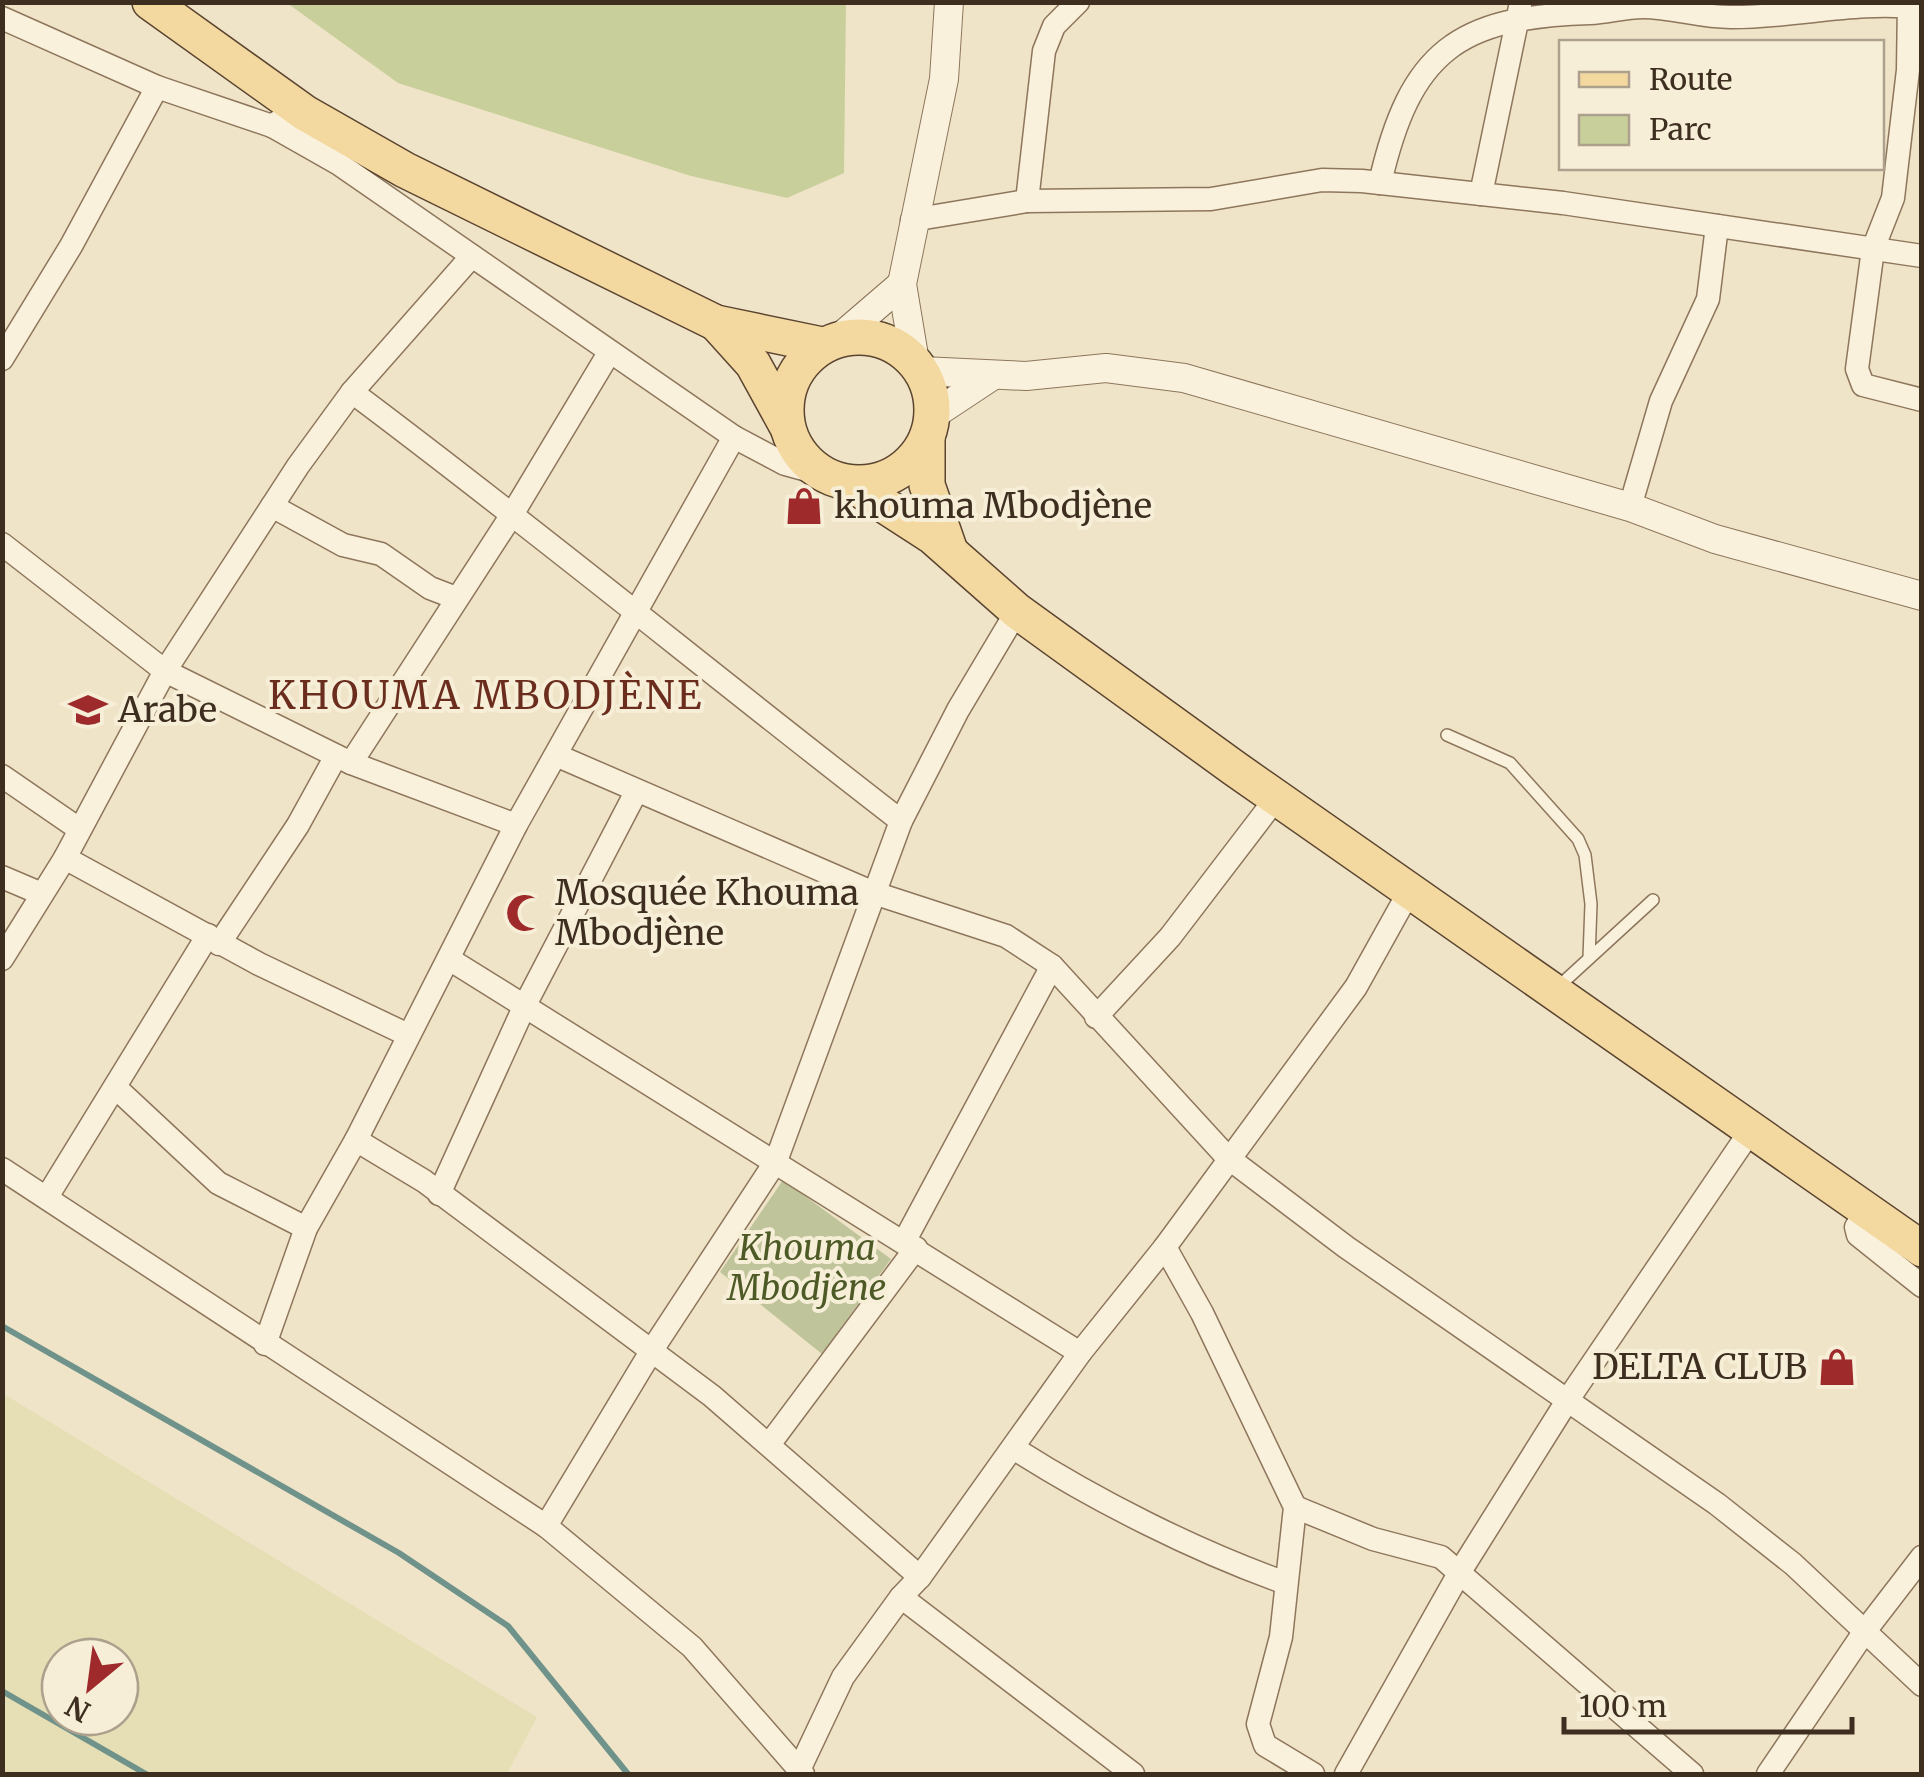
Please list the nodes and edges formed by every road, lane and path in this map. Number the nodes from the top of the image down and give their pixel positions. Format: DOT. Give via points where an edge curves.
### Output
graph roads {
  1 [pos="150,2"];
  2 [pos="949,2"];
  3 [pos="1078,2"];
  4 [pos="1913,6"];
  5 [pos="1519,10"];
  6 [pos="2,18"];
  7 [pos="157,86"];
  8 [pos="305,113"];
  9 [pos="272,126"];
  10 [pos="1380,183"];
  11 [pos="1481,194"];
  12 [pos="1027,202"];
  13 [pos="912,220"];
  14 [pos="1717,226"];
  15 [pos="1874,248"];
  16 [pos="472,256"];
  17 [pos="1922,256"];
  18 [pos="902,284"];
  19 [pos="716,323"];
  20 [pos="830,342"];
  21 [pos="4,351"];
  22 [pos="609,354"];
  23 [pos="918,366"];
  24 [pos="992,376"];
  25 [pos="352,392"];
  26 [pos="1922,400"];
  27 [pos="786,424"];
  28 [pos="930,427"];
  29 [pos="734,437"];
  30 [pos="837,479"];
  31 [pos="272,506"];
  32 [pos="1630,507"];
  33 [pos="514,513"];
  34 [pos="2,544"];
  35 [pos="950,552"];
  36 [pos="1922,596"];
  37 [pos="456,598"];
  38 [pos="1017,611"];
  39 [pos="637,616"];
  40 [pos="164,671"];
  41 [pos="1448,735"];
  42 [pos="558,756"];
  43 [pos="343,760"];
  44 [pos="2,776"];
  45 [pos="636,792"];
  46 [pos="1277,797"];
  47 [pos="901,821"];
  48 [pos="516,825"];
  49 [pos="79,829"];
  50 [pos="65,858"];
  51 [pos="2,877"];
  52 [pos="1410,890"];
  53 [pos="874,893"];
  54 [pos="42,894"];
  55 [pos="1653,900"];
  56 [pos="214,939"];
  57 [pos="1588,958"];
  58 [pos="449,959"];
  59 [pos="2,960"];
  60 [pos="1052,966"];
  61 [pos="1552,993"];
  62 [pos="524,1005"];
  63 [pos="1096,1018"];
  64 [pos="406,1034"];
  65 [pos="115,1087"];
  66 [pos="1751,1130"];
  67 [pos="356,1140"];
  68 [pos="1227,1158"];
  69 [pos="776,1161"];
  70 [pos="2,1169"];
  71 [pos="439,1194"];
  72 [pos="47,1197"];
  73 [pos="1869,1210"];
  74 [pos="306,1228"];
  75 [pos="910,1245"];
  76 [pos="1165,1247"];
  77 [pos="1922,1249"];
  78 [pos="1922,1286"];
  79 [pos="264,1344"];
  80 [pos="652,1350"];
  81 [pos="1080,1353"];
  82 [pos="1568,1401"];
  83 [pos="771,1442"];
  84 [pos="1016,1449"];
  85 [pos="1294,1507"];
  86 [pos="546,1526"];
  87 [pos="1922,1557"];
  88 [pos="1461,1570"];
  89 [pos="920,1577"];
  90 [pos="1286,1583"];
  91 [pos="901,1596"];
  92 [pos="1865,1631"];
  93 [pos="1922,1686"];
  94 [pos="801,1772"];
  95 [pos="1132,1774"];
  96 [pos="1314,1774"];
  97 [pos="1346,1774"];
  98 [pos="1692,1774"];
  99 [pos="1768,1774"];
  1 -- 8 [label="main road"];
  2 -- 13 [label="street" via="944,79"];
  3 -- 12 [label="street" via="1054,26 1044,51"];
  4 -- 5 [label="street" via="1840,4 1768,17 1702,18 1646,7"];
  4 -- 15 [label="street" via="1893,198"];
  5 -- 10 [label="street" via="1447,49 1427,69 1392,129"];
  5 -- 11 [label="street"];
  6 -- 7 [label="street"];
  7 -- 9 [label="street"];
  7 -- 21 [label="street" via="71,246"];
  8 -- 9 [label="street"];
  8 -- 19 [label="main road" via="405,170"];
  9 -- 16 [label="street"];
  10 -- 11 [label="street"];
  10 -- 12 [label="street" via="1322,180 1211,199"];
  11 -- 14 [label="street"];
  12 -- 13 [label="street"];
  13 -- 18 [label="street"];
  14 -- 15 [label="street"];
  14 -- 32 [label="street" via="1708,299 1660,401"];
  15 -- 17 [label="street"];
  15 -- 26 [label="street" via="1857,368 1863,384"];
  16 -- 22 [label="street"];
  16 -- 25 [label="street"];
  18 -- 20 [label="street"];
  18 -- 23 [label="street"];
  19 -- 20 [label="main road"];
  19 -- 27 [label="main road" via="753,364"];
  20 -- 23 [label="main road" via="880,339"];
  20 -- 27 [label="main road" via="799,366 786,394"];
  22 -- 29 [label="street"];
  22 -- 33 [label="street"];
  23 -- 24 [label="street"];
  23 -- 28 [label="main road" via="931,392"];
  24 -- 28 [label="street"];
  24 -- 32 [label="street" via="1106,368 1184,378"];
  25 -- 31 [label="street"];
  25 -- 33 [label="street"];
  27 -- 30 [label="main road" via="800,454"];
  28 -- 30 [label="main road" via="914,458 896,474 874,482"];
  28 -- 35 [label="main road" via="926,485"];
  29 -- 30 [label="street" via="785,464"];
  29 -- 39 [label="street"];
  30 -- 35 [label="main road"];
  31 -- 37 [label="street" via="343,545 381,554"];
  31 -- 40 [label="street"];
  32 -- 36 [label="street" via="1715,539"];
  33 -- 37 [label="street"];
  33 -- 39 [label="street"];
  34 -- 40 [label="street"];
  35 -- 38 [label="main road"];
  37 -- 43 [label="street"];
  38 -- 46 [label="main road"];
  38 -- 47 [label="street"];
  39 -- 42 [label="street"];
  39 -- 47 [label="street"];
  40 -- 43 [label="street"];
  40 -- 49 [label="street"];
  41 -- 57 [label="lane" via="1510,763 1578,839 1590,904"];
  42 -- 45 [label="street"];
  42 -- 48 [label="street"];
  43 -- 48 [label="street"];
  43 -- 56 [label="street"];
  44 -- 49 [label="street"];
  45 -- 53 [label="street"];
  45 -- 62 [label="street"];
  46 -- 52 [label="main road"];
  46 -- 63 [label="street" via="1170,937"];
  47 -- 53 [label="street"];
  48 -- 58 [label="street"];
  49 -- 50 [label="street"];
  50 -- 54 [label="street"];
  50 -- 56 [label="street"];
  51 -- 54 [label="street"];
  52 -- 61 [label="main road"];
  52 -- 68 [label="street" via="1356,987"];
  53 -- 60 [label="street" via="1006,936"];
  53 -- 69 [label="street"];
  54 -- 59 [label="street"];
  55 -- 57 [label="lane"];
  56 -- 64 [label="street"];
  56 -- 65 [label="street"];
  57 -- 61 [label="lane"];
  58 -- 62 [label="street"];
  58 -- 64 [label="street"];
  60 -- 63 [label="street"];
  60 -- 75 [label="street"];
  61 -- 66 [label="main road"];
  62 -- 69 [label="street"];
  62 -- 71 [label="street"];
  63 -- 68 [label="street"];
  64 -- 67 [label="street"];
  65 -- 72 [label="street"];
  65 -- 74 [label="street" via="218,1183"];
  66 -- 73 [label="main road"];
  66 -- 82 [label="street"];
  67 -- 71 [label="street"];
  67 -- 74 [label="street"];
  68 -- 76 [label="street"];
  68 -- 82 [label="street"];
  69 -- 75 [label="street"];
  69 -- 80 [label="street"];
  70 -- 72 [label="street"];
  71 -- 80 [label="street"];
  72 -- 79 [label="street"];
  73 -- 77 [label="main road"];
  73 -- 78 [label="street" via="1856,1227 1858,1235"];
  74 -- 79 [label="street"];
  75 -- 81 [label="street"];
  75 -- 83 [label="street"];
  76 -- 81 [label="street"];
  76 -- 85 [label="street"];
  79 -- 86 [label="street"];
  80 -- 83 [label="street"];
  80 -- 86 [label="street"];
  81 -- 84 [label="street"];
  82 -- 88 [label="street"];
  82 -- 92 [label="street" via="1732,1516"];
  83 -- 89 [label="street"];
  84 -- 89 [label="street"];
  84 -- 90 [label="street" via="1069,1483"];
  85 -- 88 [label="street" via="1372,1540 1441,1557"];
  85 -- 90 [label="street"];
  86 -- 94 [label="street" via="692,1647"];
  87 -- 92 [label="street"];
  88 -- 97 [label="street"];
  88 -- 98 [label="street"];
  89 -- 91 [label="street"];
  90 -- 96 [label="street" via="1282,1637 1258,1724 1265,1744"];
  91 -- 94 [label="street" via="842,1677"];
  91 -- 95 [label="street"];
  92 -- 93 [label="street"];
  92 -- 99 [label="street"];
}
